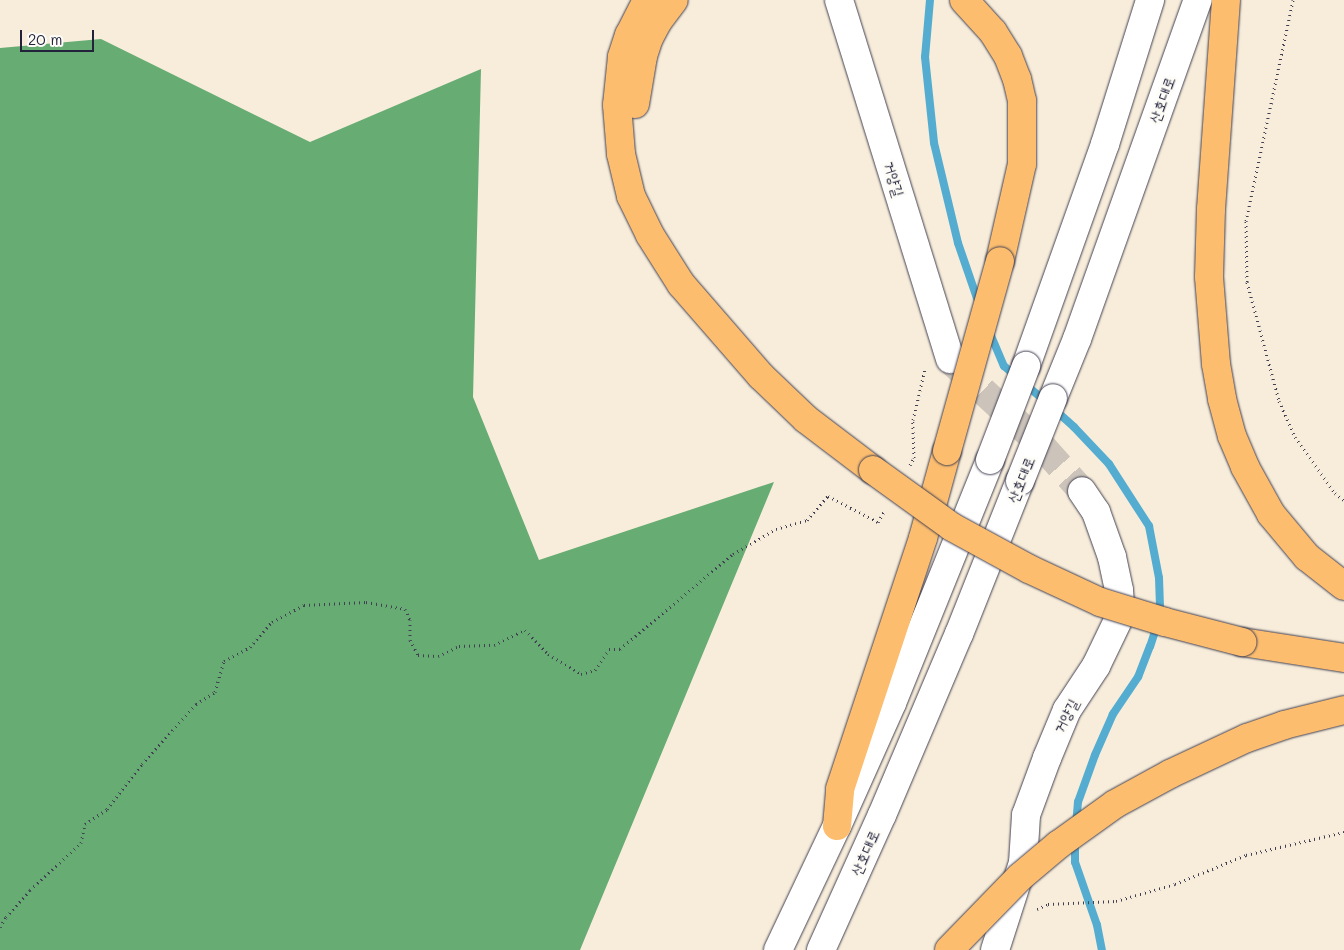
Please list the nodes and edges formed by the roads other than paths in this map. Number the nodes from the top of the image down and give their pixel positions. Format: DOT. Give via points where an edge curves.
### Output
graph roads {
  1 [pos="674,0"];
  2 [pos="839,0"];
  3 [pos="1150,0"];
  4 [pos="1198,0"];
  5 [pos="1226,0"];
  6 [pos="971,7"];
  7 [pos="642,8"];
  8 [pos="938,361"];
  9 [pos="878,462"];
  10 [pos="1082,491"];
  11 [pos="1344,586"];
  12 [pos="1247,633"];
  13 [pos="1344,640"];
  14 [pos="1344,658"];
  15 [pos="1344,710"];
  16 [pos="837,826"];
  17 [pos="778,950"];
  18 [pos="821,950"];
  19 [pos="949,950"];
  20 [pos="996,950"];
  1 -- 9 [label="highway" via="649,38 634,105 641,166 659,214 701,281 770,359"];
  2 -- 8 [label="street, 거양길"];
  3 -- 16 [label="street, bridge" via="1105,144 1026,366 899,684"];
  4 -- 18 [label="street, 산호대로, bridge" via="1077,340 959,634"];
  5 -- 11 [label="highway" via="1209,277 1222,399 1245,467 1271,514 1301,551"];
  6 -- 16 [label="highway, bridge" via="1008,56 1017,79 1022,101 1022,164 1000,261 923,538 840,789"];
  7 -- 9 [label="highway" via="622,57 617,105 621,154 631,196 650,236 681,284 761,376 806,419"];
  9 -- 12 [label="highway, bridge" via="952,527 1100,602 1166,622"];
  10 -- 20 [label="street, 거양길" via="1096,512 1112,557 1121,614 1096,666 1067,710 1047,758 1026,815 1023,863"];
  12 -- 13 [label="highway"];
  12 -- 14 [label="highway"];
  15 -- 19 [label="highway, bridge" via="1247,738 1115,804 1028,871"];
  16 -- 17 [label="street"];
}
